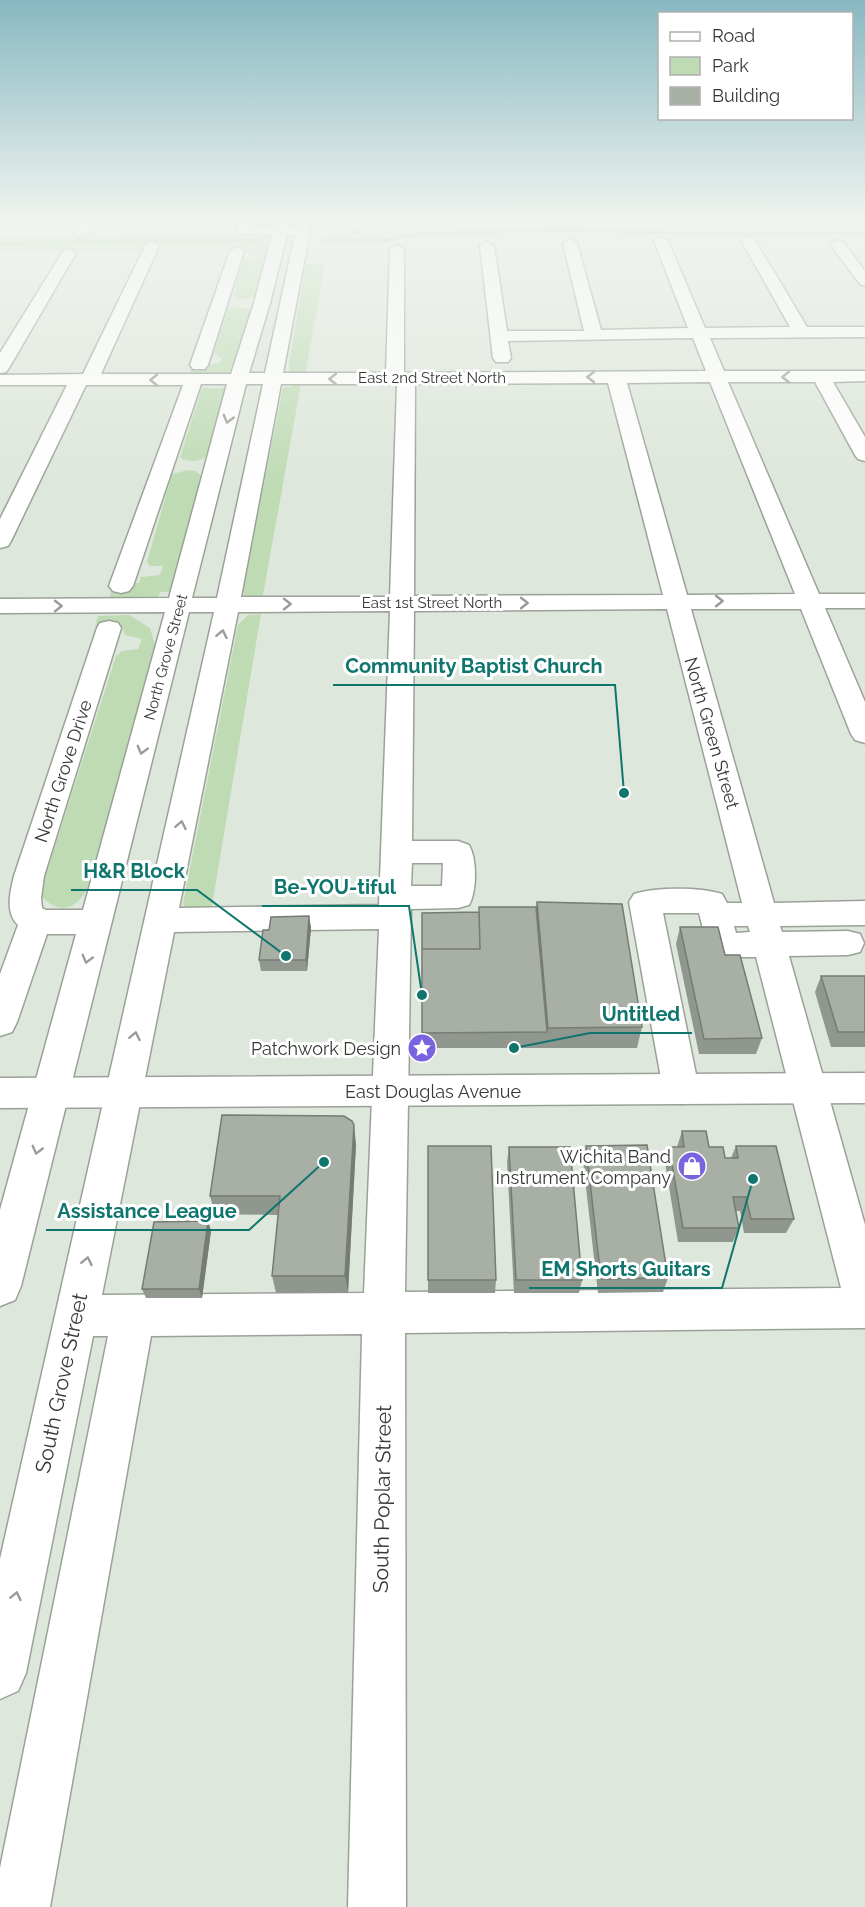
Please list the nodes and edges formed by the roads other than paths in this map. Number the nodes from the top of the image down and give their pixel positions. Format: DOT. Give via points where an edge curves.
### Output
graph roads {
  1 [pos="35,310"];
  2 [pos="120,310"];
  3 [pos="218,310"];
  4 [pos="260,310"];
  5 [pos="288,310"];
  6 [pos="398,310"];
  7 [pos="496,310"];
  8 [pos="587,310"];
  9 [pos="690,310"];
  10 [pos="789,310"];
  11 [pos="865,332"];
  12 [pos="700,333"];
  13 [pos="802,333"];
  14 [pos="499,336"];
  15 [pos="594,336"];
  16 [pos="0,368"];
  17 [pos="197,372"];
  18 [pos="821,376"];
  19 [pos="865,376"];
  20 [pos="616,377"];
  21 [pos="718,377"];
  22 [pos="400,378"];
  23 [pos="505,378"];
  24 [pos="238,379"];
  25 [pos="275,379"];
  26 [pos="0,380"];
  27 [pos="84,380"];
  28 [pos="865,455"];
  29 [pos="163,467"];
  30 [pos="198,467"];
  31 [pos="0,541"];
  32 [pos="810,601"];
  33 [pos="865,601"];
  34 [pos="676,602"];
  35 [pos="402,603"];
  36 [pos="180,604"];
  37 [pos="228,604"];
  38 [pos="0,606"];
  39 [pos="116,606"];
  40 [pos="168,650"];
  41 [pos="865,734"];
  42 [pos="396,852"];
  43 [pos="22,908"];
  44 [pos="395,908"];
  45 [pos="865,913"];
  46 [pos="160,920"];
  47 [pos="97,922"];
  48 [pos="766,929"];
  49 [pos="848,944"];
  50 [pos="12,953"];
  51 [pos="0,1022"];
  52 [pos="865,1088"];
  53 [pos="681,1089"];
  54 [pos="808,1089"];
  55 [pos="390,1092"];
  56 [pos="0,1093"];
  57 [pos="123,1093"];
  58 [pos="52,1094"];
  59 [pos="0,1286"];
  60 [pos="865,1299"];
  61 [pos="865,1308"];
  62 [pos="384,1312"];
  63 [pos="134,1315"];
  64 [pos="76,1316"];
  65 [pos="0,1673"];
  66 [pos="21,1907"];
  67 [pos="377,1907"];
  1 -- 16 [label="street"];
  2 -- 27 [label="street"];
  3 -- 17 [label="street, North Grove Drive"];
  4 -- 24 [label="street, North Grove Street"];
  5 -- 25 [label="street"];
  6 -- 22 [label="street, South Poplar Street"];
  7 -- 14 [label="street"];
  8 -- 15 [label="street"];
  9 -- 12 [label="street"];
  10 -- 13 [label="street"];
  11 -- 13 [label="street"];
  12 -- 13 [label="street"];
  12 -- 15 [label="street"];
  12 -- 21 [label="street"];
  14 -- 15 [label="street"];
  14 -- 23 [label="street"];
  17 -- 24 [label="street, East 2nd Street North"];
  17 -- 27 [label="street, East 2nd Street North, one-way"];
  17 -- 29 [label="street, North Grove Drive"];
  18 -- 19 [label="street, East 2nd Street North"];
  18 -- 21 [label="street, East 2nd Street North, one-way"];
  18 -- 28 [label="street"];
  20 -- 21 [label="street, East 2nd Street North"];
  20 -- 23 [label="street, East 2nd Street North, one-way"];
  20 -- 34 [label="street, North Green Street"];
  21 -- 32 [label="street"];
  22 -- 23 [label="street, East 2nd Street North"];
  22 -- 25 [label="street, East 2nd Street North, one-way"];
  22 -- 35 [label="street, South Poplar Street"];
  24 -- 25 [label="street, East 2nd Street North"];
  24 -- 30 [label="street, North Grove Street, one-way"];
  25 -- 37 [label="street"];
  26 -- 27 [label="street, East 2nd Street North"];
  27 -- 31 [label="street"];
  29 -- 30 [label="street"];
  29 -- 39 [label="street, North Grove Drive"];
  30 -- 36 [label="street, North Grove Street"];
  32 -- 33 [label="street, East 1st Street North"];
  34 -- 32 [label="street, East 1st Street North, one-way"];
  32 -- 41 [label="street"];
  35 -- 34 [label="street, East 1st Street North, one-way"];
  34 -- 48 [label="street, North Green Street"];
  37 -- 35 [label="street, East 1st Street North, one-way"];
  35 -- 42 [label="street, South Poplar Street"];
  36 -- 37 [label="street, East 1st Street North"];
  36 -- 39 [label="street, East 1st Street North"];
  36 -- 40 [label="street, North Grove Street"];
  46 -- 37 [label="street, one-way"];
  38 -- 39 [label="street, East 1st Street North, one-way"];
  39 -- 40 [label="street" via="143,614 158,626"];
  39 -- 43 [label="street, North Grove Drive"];
  40 -- 47 [label="street, North Grove Street, one-way"];
  42 -- 44 [label="street, South Poplar Street"];
  42 -- 44 [label="street" via="458,852 458,897"];
  43 -- 47 [label="street" via="42,922"];
  43 -- 50 [label="street, North Grove Drive"];
  44 -- 46 [label="street"];
  44 -- 55 [label="street, South Poplar Street"];
  45 -- 48 [label="street"];
  57 -- 46 [label="street, one-way"];
  47 -- 58 [label="street, North Grove Street, one-way"];
  48 -- 49 [label="street"];
  48 -- 53 [label="street" via="715,915 711,902 645,902"];
  48 -- 54 [label="street, North Green Street"];
  50 -- 51 [label="street, North Grove Drive"];
  52 -- 54 [label="street, East Douglas Avenue"];
  53 -- 54 [label="street, East Douglas Avenue"];
  53 -- 55 [label="street, East Douglas Avenue"];
  54 -- 60 [label="street, North Green Street"];
  55 -- 57 [label="street, East Douglas Avenue"];
  55 -- 62 [label="street, South Poplar Street"];
  56 -- 58 [label="street, East Douglas Avenue"];
  57 -- 58 [label="street, East Douglas Avenue"];
  64 -- 57 [label="street, South Grove Street, one-way"];
  58 -- 59 [label="street, one-way"];
  61 -- 62 [label="street"];
  62 -- 63 [label="street"];
  62 -- 67 [label="street, South Poplar Street"];
  63 -- 64 [label="street"];
  63 -- 66 [label="street"];
  65 -- 64 [label="street, South Grove Street, one-way"];
}
